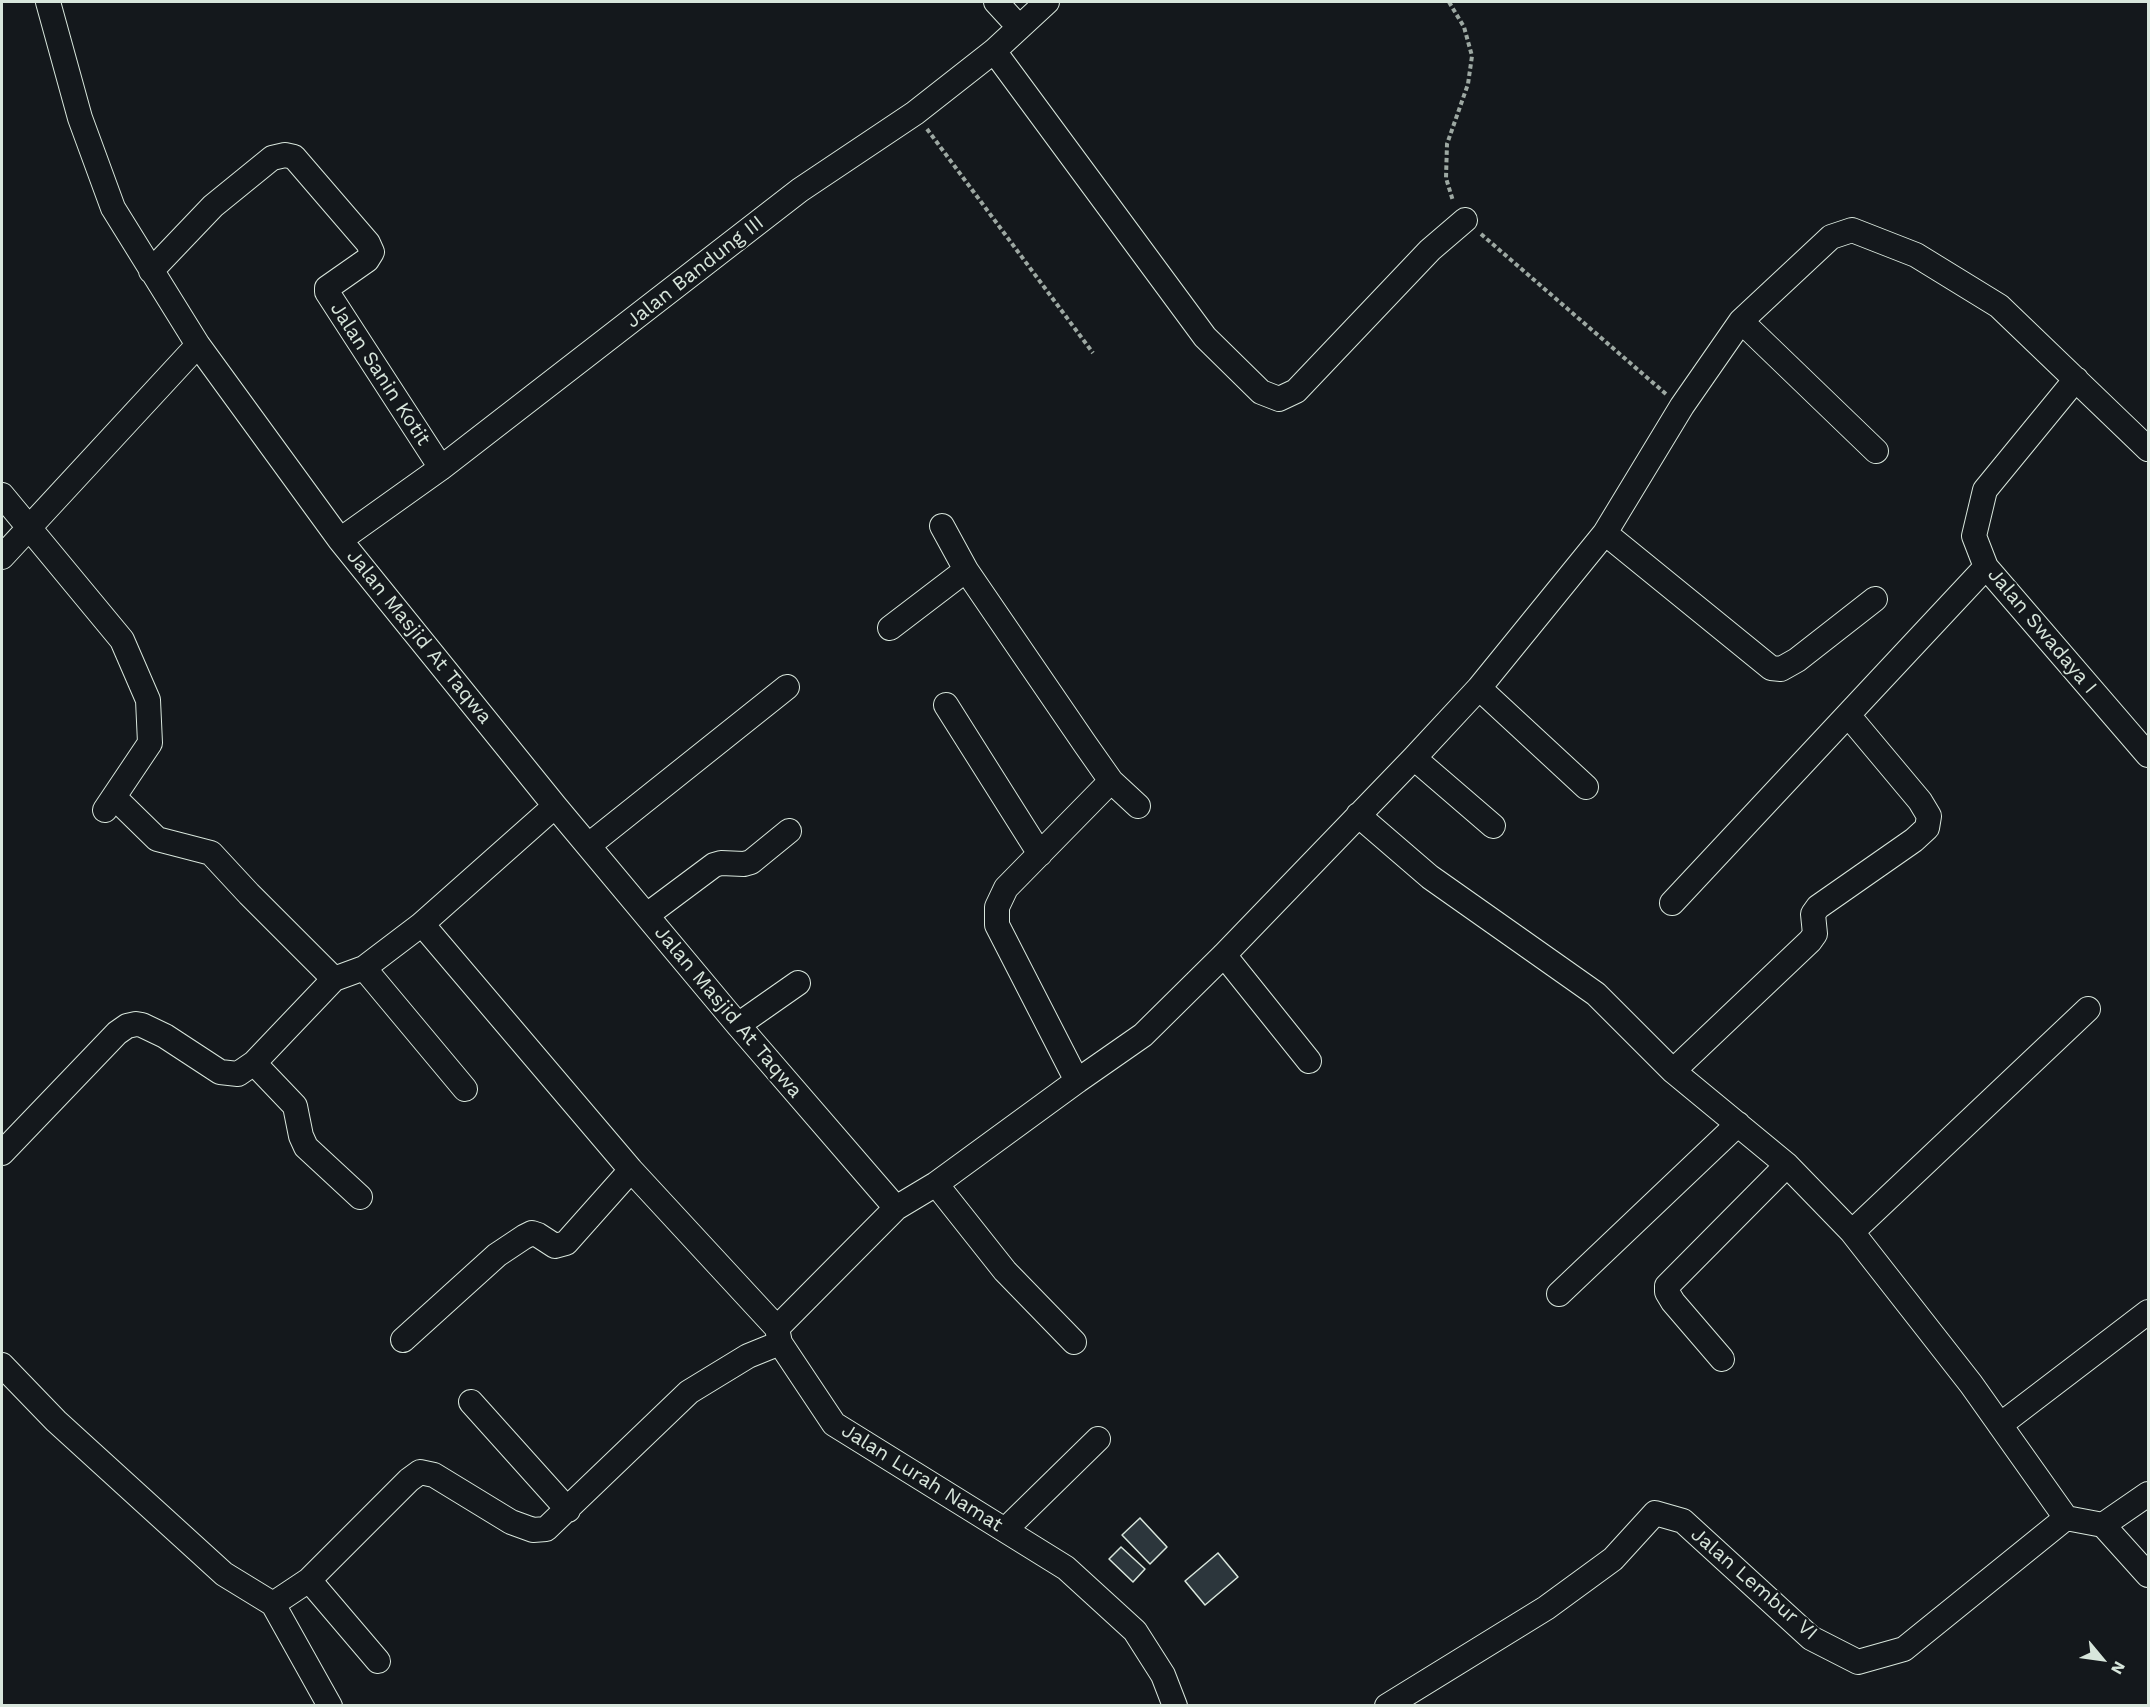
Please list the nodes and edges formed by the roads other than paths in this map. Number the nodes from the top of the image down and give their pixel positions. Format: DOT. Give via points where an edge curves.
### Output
graph roads {
  1 [pos="48,2"];
  2 [pos="996,2"];
  3 [pos="1047,2"];
  4 [pos="1019,27"];
  5 [pos="994,51"];
  6 [pos="1465,220"];
  7 [pos="151,271"];
  8 [pos="1742,321"];
  9 [pos="198,345"];
  10 [pos="2076,379"];
  11 [pos="2148,449"];
  12 [pos="1876,451"];
  13 [pos="441,468"];
  14 [pos="2,495"];
  15 [pos="942,526"];
  16 [pos="30,527"];
  17 [pos="1605,533"];
  18 [pos="340,540"];
  19 [pos="2,556"];
  20 [pos="1986,567"];
  21 [pos="966,570"];
  22 [pos="1875,599"];
  23 [pos="890,628"];
  24 [pos="787,687"];
  25 [pos="1479,688"];
  26 [pos="946,705"];
  27 [pos="1848,715"];
  28 [pos="2148,755"];
  29 [pos="1414,758"];
  30 [pos="1111,781"];
  31 [pos="1586,787"];
  32 [pos="555,806"];
  33 [pos="1138,806"];
  34 [pos="1358,815"];
  35 [pos="1493,826"];
  36 [pos="789,831"];
  37 [pos="590,845"];
  38 [pos="1040,854"];
  39 [pos="1672,903"];
  40 [pos="647,915"];
  41 [pos="422,924"];
  42 [pos="1224,955"];
  43 [pos="364,968"];
  44 [pos="334,979"];
  45 [pos="798,983"];
  46 [pos="2088,1009"];
  47 [pos="738,1025"];
  48 [pos="1309,1061"];
  49 [pos="254,1064"];
  50 [pos="1673,1071"];
  51 [pos="1077,1081"];
  52 [pos="465,1089"];
  53 [pos="1738,1124"];
  54 [pos="2,1153"];
  55 [pos="1787,1165"];
  56 [pos="631,1170"];
  57 [pos="936,1184"];
  58 [pos="360,1197"];
  59 [pos="896,1208"];
  60 [pos="1852,1232"];
  61 [pos="1559,1294"];
  62 [pos="2148,1312"];
  63 [pos="778,1336"];
  64 [pos="403,1340"];
  65 [pos="1074,1342"];
  66 [pos="1722,1359"];
  67 [pos="2,1365"];
  68 [pos="471,1402"];
  69 [pos="2000,1425"];
  70 [pos="1098,1439"];
  71 [pos="2148,1494"];
  72 [pos="568,1510"];
  73 [pos="2066,1518"];
  74 [pos="2103,1526"];
  75 [pos="1005,1530"];
  76 [pos="2148,1575"];
  77 [pos="309,1580"];
  78 [pos="273,1604"];
  79 [pos="378,1661"];
  80 [pos="330,1706"];
  81 [pos="1175,1706"];
  82 [pos="1387,1706"];
  1 -- 7 [label="street, Jalan Masjid At Taqwa" via="80,118 113,208"];
  2 -- 4 [label="street"];
  3 -- 4 [label="street, Jalan Bandung III"];
  4 -- 5 [label="street, Jalan Bandung III"];
  5 -- 6 [label="street" via="1205,337 1261,392 1278,399 1296,391 1430,250"];
  5 -- 13 [label="street, Jalan Bandung III" via="915,113 800,190"];
  7 -- 9 [label="street, Jalan Masjid At Taqwa"];
  7 -- 13 [label="street, Jalan Sanin Kotit" via="213,206 272,158 294,158 368,243 372,252 367,260 327,288 327,292"];
  8 -- 10 [label="street" via="1831,237 1852,230 1916,255 1999,306"];
  8 -- 12 [label="street"];
  8 -- 17 [label="street" via="1682,406"];
  9 -- 16 [label="street"];
  9 -- 18 [label="street, Jalan Masjid At Taqwa"];
  10 -- 11 [label="street"];
  10 -- 20 [label="street, Jalan Swadaya I" via="1985,490 1974,536"];
  13 -- 18 [label="street, Jalan Bandung III"];
  14 -- 16 [label="street"];
  15 -- 21 [label="street"];
  16 -- 19 [label="street"];
  16 -- 44 [label="street" via="122,639 148,700 150,743 109,804 157,839 211,853"];
  17 -- 22 [label="street" via="1771,668 1781,669 1797,660"];
  17 -- 25 [label="street"];
  18 -- 32 [label="street, Jalan Masjid At Taqwa"];
  20 -- 27 [label="street"];
  20 -- 28 [label="street, Jalan Swadaya I"];
  21 -- 23 [label="street"];
  21 -- 30 [label="street"];
  24 -- 37 [label="street"];
  25 -- 29 [label="street"];
  25 -- 31 [label="street"];
  26 -- 38 [label="street"];
  27 -- 39 [label="street"];
  27 -- 50 [label="street" via="1920,801 1929,816 1927,828 1818,907 1812,916 1813,939"];
  29 -- 34 [label="street"];
  29 -- 35 [label="street"];
  30 -- 33 [label="street"];
  30 -- 38 [label="street"];
  32 -- 37 [label="street, Jalan Masjid At Taqwa"];
  32 -- 41 [label="street"];
  34 -- 42 [label="street"];
  34 -- 50 [label="street" via="1430,877 1596,994"];
  36 -- 40 [label="street" via="751,862 714,865"];
  37 -- 40 [label="street, Jalan Masjid At Taqwa"];
  38 -- 51 [label="street" via="1006,888 997,908 997,925"];
  40 -- 47 [label="street, Jalan Masjid At Taqwa"];
  41 -- 43 [label="street"];
  41 -- 56 [label="street, Jalan Lurah Namat"];
  42 -- 48 [label="street"];
  42 -- 51 [label="street" via="1143,1035"];
  43 -- 44 [label="street"];
  43 -- 52 [label="street"];
  44 -- 49 [label="street"];
  45 -- 47 [label="street"];
  46 -- 60 [label="street"];
  47 -- 59 [label="street, Jalan Masjid At Taqwa"];
  49 -- 54 [label="street" via="238,1074 220,1072 165,1036 142,1025 128,1026"];
  49 -- 58 [label="street" via="295,1106 306,1147"];
  50 -- 53 [label="street"];
  51 -- 57 [label="street"];
  53 -- 55 [label="street"];
  53 -- 61 [label="street"];
  55 -- 60 [label="street"];
  55 -- 66 [label="street" via="1666,1286 1673,1302"];
  56 -- 63 [label="street, Jalan Lurah Namat"];
  56 -- 64 [label="street" via="566,1243 555,1246 532,1233 524,1237 497,1255"];
  57 -- 59 [label="street"];
  57 -- 65 [label="street" via="1005,1270"];
  59 -- 63 [label="street"];
  60 -- 69 [label="street"];
  62 -- 69 [label="street"];
  63 -- 72 [label="street" via="689,1392"];
  63 -- 75 [label="street, Jalan Lurah Namat" via="834,1424"];
  67 -- 78 [label="street" via="56,1421 224,1574"];
  68 -- 72 [label="street"];
  69 -- 73 [label="street"];
  70 -- 75 [label="street"];
  71 -- 74 [label="street"];
  72 -- 77 [label="street" via="546,1529 533,1530 511,1522 434,1475 420,1472"];
  73 -- 74 [label="street"];
  73 -- 82 [label="street, Jalan Lembur VI" via="1904,1649 1858,1662 1811,1638 1683,1521 1655,1513 1613,1560 1546,1608"];
  74 -- 76 [label="street"];
  75 -- 81 [label="street, Jalan Lurah Namat" via="1066,1568 1135,1631 1163,1675"];
  77 -- 78 [label="street"];
  77 -- 79 [label="street"];
  78 -- 80 [label="street"];
}
